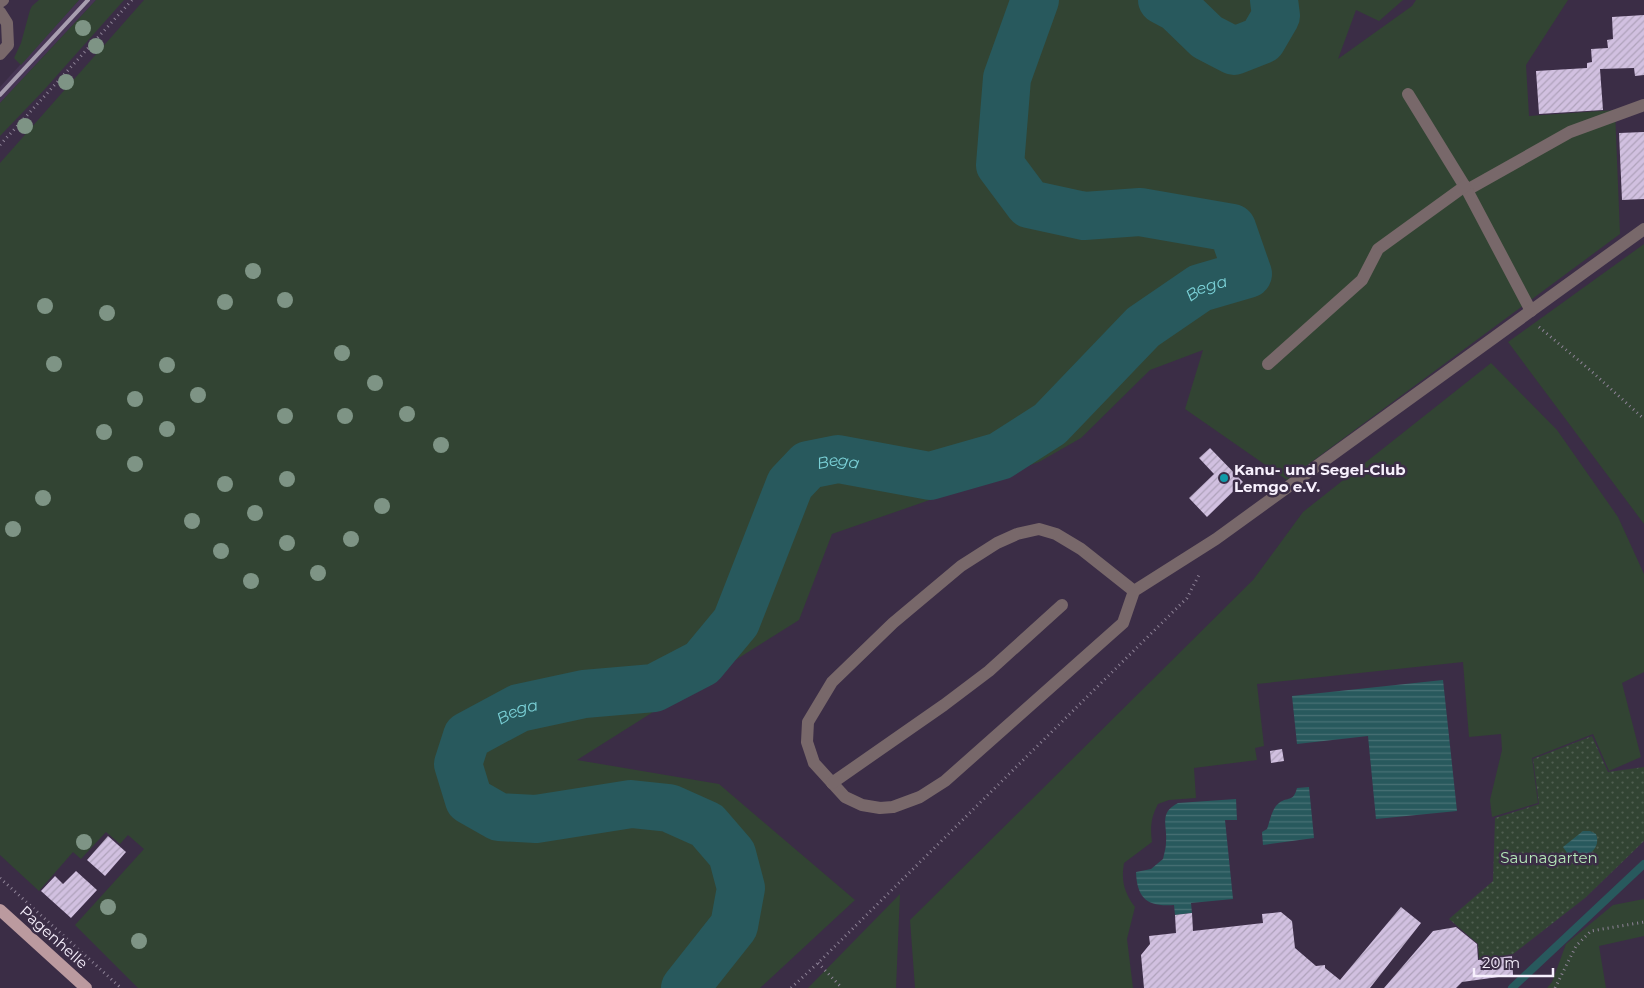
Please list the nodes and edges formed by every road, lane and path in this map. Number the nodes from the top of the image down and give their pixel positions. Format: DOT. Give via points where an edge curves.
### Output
graph roads {
  1 [pos="132,0"];
  2 [pos="0,12"];
  3 [pos="0,54"];
  4 [pos="1408,94"];
  5 [pos="1644,104"];
  6 [pos="0,145"];
  7 [pos="1466,188"];
  8 [pos="1644,229"];
  9 [pos="1528,314"];
  10 [pos="1268,364"];
  11 [pos="1644,419"];
  12 [pos="1216,539"];
  13 [pos="1134,591"];
  14 [pos="1062,606"];
  15 [pos="832,783"];
  16 [pos="0,878"];
  17 [pos="0,910"];
  18 [pos="1644,922"];
  19 [pos="818,963"];
  20 [pos="80,986"];
  21 [pos="121,988"];
  22 [pos="791,988"];
  23 [pos="842,988"];
  24 [pos="1555,988"];
  1 -- 6 [label="path"];
  2 -- 3 [label="lane" via="7,23 8,45"];
  4 -- 7 [label="lane"];
  5 -- 7 [label="lane" via="1570,132"];
  7 -- 9 [label="lane"];
  7 -- 10 [label="lane" via="1378,249 1362,280"];
  8 -- 9 [label="lane"];
  9 -- 11 [label="path"];
  9 -- 12 [label="lane"];
  12 -- 13 [label="lane"];
  12 -- 19 [label="path" via="1187,598"];
  13 -- 15 [label="lane" via="1123,623 945,780 920,797 880,808 862,805 845,797"];
  13 -- 15 [label="lane" via="1081,549 1056,534 1039,529 997,542 961,566 893,623 832,682 808,722 807,742 814,764"];
  14 -- 15 [label="lane" via="989,671"];
  16 -- 21 [label="path"];
  17 -- 20 [label="main road, Pagenhelle"];
  18 -- 24 [label="path" via="1591,932 1576,946"];
  19 -- 22 [label="path"];
  19 -- 23 [label="path"];
}
